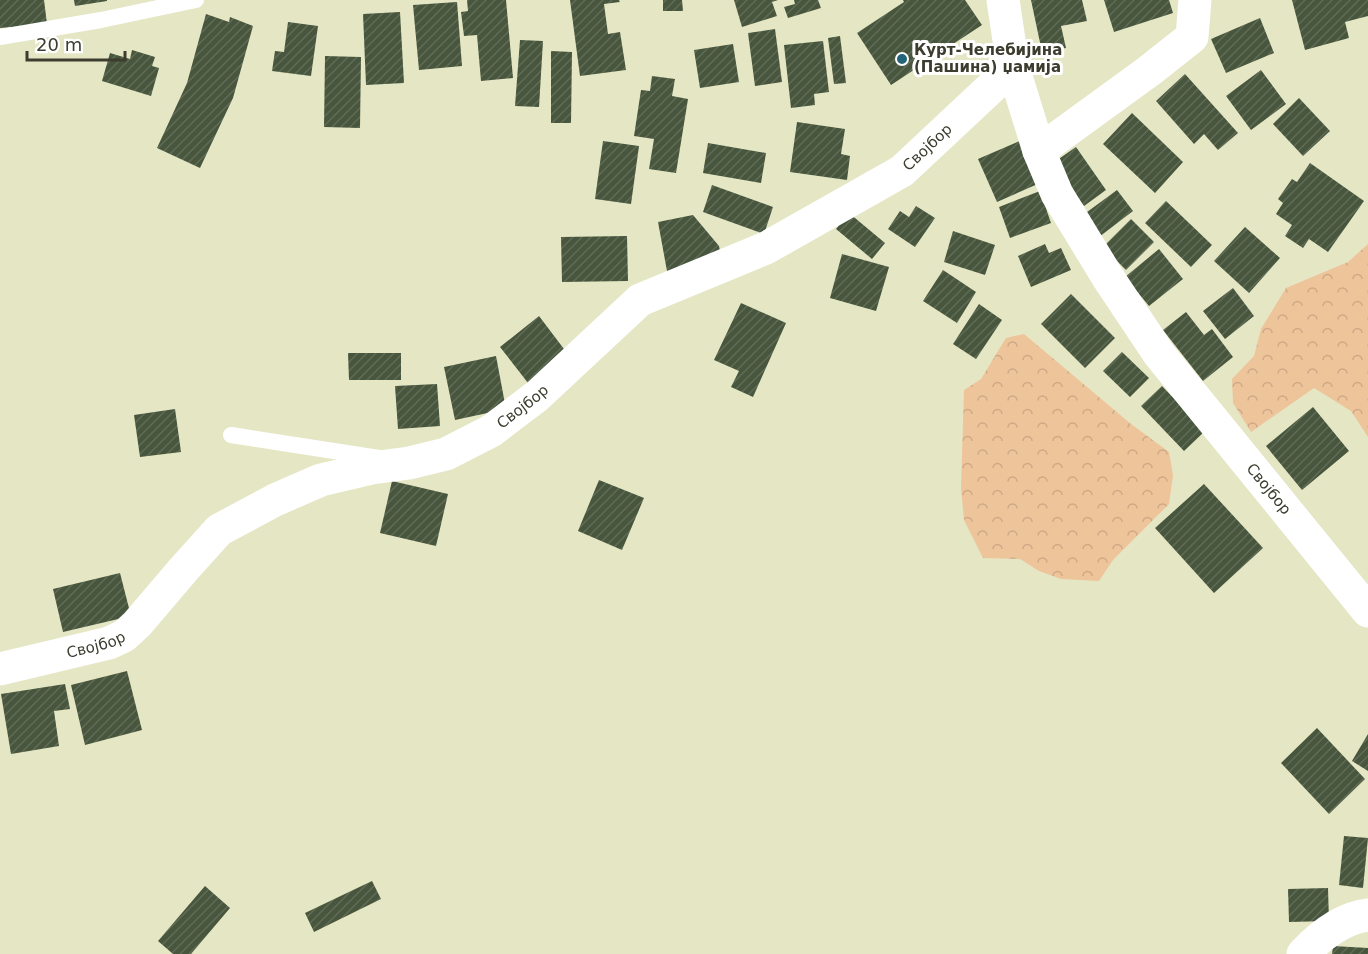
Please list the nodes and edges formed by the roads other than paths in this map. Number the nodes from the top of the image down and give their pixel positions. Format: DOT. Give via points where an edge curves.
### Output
graph roads {
  1 [pos="196,0"];
  2 [pos="1003,0"];
  3 [pos="1196,0"];
  4 [pos="0,37"];
  5 [pos="1013,67"];
  6 [pos="1039,151"];
  7 [pos="231,435"];
  8 [pos="409,463"];
  9 [pos="1368,611"];
  10 [pos="0,669"];
  11 [pos="1368,915"];
  12 [pos="1303,954"];
  1 -- 4 [label="lane"];
  2 -- 5 [label="street, Својбор"];
  3 -- 6 [label="street" via="1192,37"];
  5 -- 6 [label="street, Својбор"];
  5 -- 8 [label="street, Својбор" via="902,171 766,248 640,300 537,396 491,431 446,454"];
  6 -- 9 [label="street, Својбор" via="1057,194 1159,354"];
  7 -- 8 [label="lane"];
  8 -- 10 [label="street, Својбор" via="321,480 275,500 219,530 124,636"];
  11 -- 12 [label="street" via="1318,938"];
}
